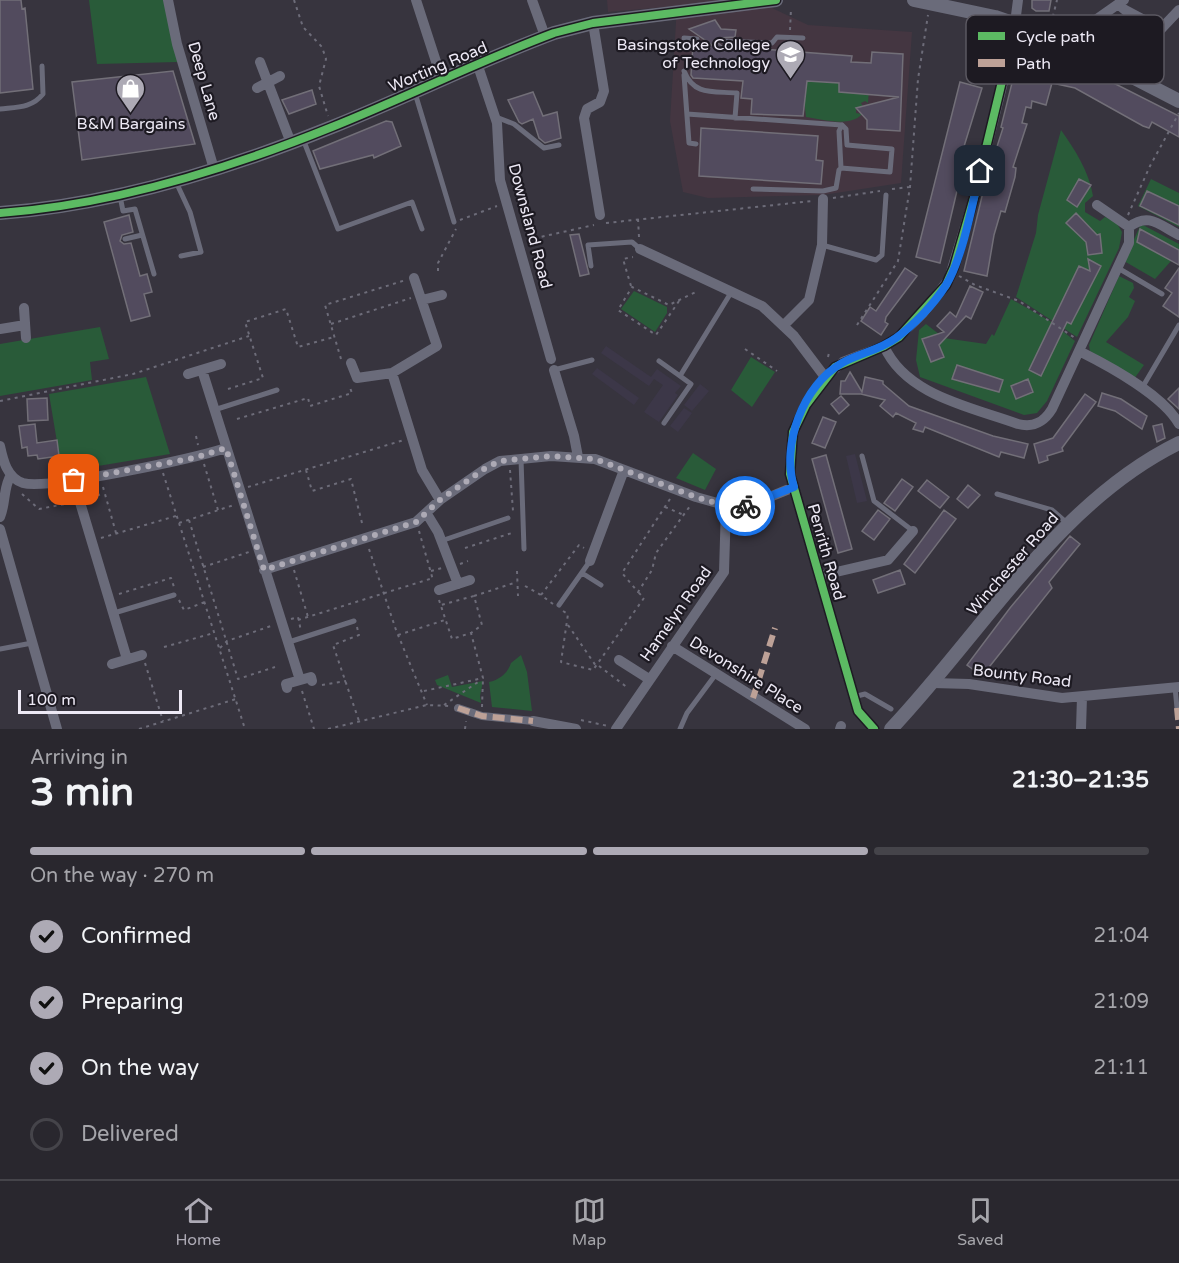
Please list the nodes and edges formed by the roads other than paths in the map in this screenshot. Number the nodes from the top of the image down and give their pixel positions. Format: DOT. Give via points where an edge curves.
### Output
graph roads {
  1 [pos="168,0"];
  2 [pos="416,0"];
  3 [pos="532,0"];
  4 [pos="776,0"];
  5 [pos="914,0"];
  6 [pos="1018,0"];
  7 [pos="1122,2"];
  8 [pos="923,3"];
  9 [pos="1179,10"];
  10 [pos="979,15"];
  11 [pos="1017,15"];
  12 [pos="1103,15"];
  13 [pos="1141,15"];
  14 [pos="593,23"];
  15 [pos="1164,26"];
  16 [pos="545,36"];
  17 [pos="684,38"];
  18 [pos="803,38"];
  19 [pos="697,39"];
  20 [pos="723,41"];
  21 [pos="260,62"];
  22 [pos="42,66"];
  23 [pos="477,66"];
  24 [pos="280,76"];
  25 [pos="442,80"];
  26 [pos="269,82"];
  27 [pos="1001,84"];
  28 [pos="1147,84"];
  29 [pos="257,88"];
  30 [pos="415,92"];
  31 [pos="1179,101"];
  32 [pos="0,109"];
  33 [pos="687,114"];
  34 [pos="494,116"];
  35 [pos="735,118"];
  36 [pos="842,125"];
  37 [pos="297,140"];
  38 [pos="696,144"];
  39 [pos="559,146"];
  40 [pos="841,168"];
  41 [pos="214,169"];
  42 [pos="175,180"];
  43 [pos="753,189"];
  44 [pos="119,194"];
  45 [pos="886,195"];
  46 [pos="823,200"];
  47 [pos="1097,205"];
  48 [pos="0,213"];
  49 [pos="600,215"];
  50 [pos="454,222"];
  51 [pos="1127,225"];
  52 [pos="422,229"];
  53 [pos="1179,234"];
  54 [pos="142,235"];
  55 [pos="125,239"];
  56 [pos="822,245"];
  57 [pos="639,251"];
  58 [pos="181,256"];
  59 [pos="591,266"];
  60 [pos="1118,267"];
  61 [pos="154,274"];
  62 [pos="411,279"];
  63 [pos="732,291"];
  64 [pos="1162,294"];
  65 [pos="442,295"];
  66 [pos="421,298"];
  67 [pos="24,308"];
  68 [pos="25,325"];
  69 [pos="784,325"];
  70 [pos="1179,325"];
  71 [pos="0,329"];
  72 [pos="26,338"];
  73 [pos="884,346"];
  74 [pos="1081,352"];
  75 [pos="551,359"];
  76 [pos="592,360"];
  77 [pos="346,361"];
  78 [pos="659,361"];
  79 [pos="221,363"];
  80 [pos="202,370"];
  81 [pos="554,370"];
  82 [pos="392,373"];
  83 [pos="188,374"];
  84 [pos="680,376"];
  85 [pos="825,377"];
  86 [pos="1142,389"];
  87 [pos="277,390"];
  88 [pos="214,410"];
  89 [pos="664,423"];
  90 [pos="1179,424"];
  91 [pos="1179,443"];
  92 [pos="0,446"];
  93 [pos="226,448"];
  94 [pos="862,456"];
  95 [pos="578,457"];
  96 [pos="522,459"];
  97 [pos="624,470"];
  98 [pos="9,478"];
  99 [pos="73,479"];
  100 [pos="794,487"];
  101 [pos="997,494"];
  102 [pos="440,500"];
  103 [pos="726,506"];
  104 [pos="427,514"];
  105 [pos="0,517"];
  106 [pos="507,518"];
  107 [pos="1068,524"];
  108 [pos="0,528"];
  109 [pos="913,531"];
  110 [pos="441,541"];
  111 [pos="524,549"];
  112 [pos="592,558"];
  113 [pos="264,570"];
  114 [pos="582,573"];
  115 [pos="819,576"];
  116 [pos="470,580"];
  117 [pos="458,584"];
  118 [pos="601,585"];
  119 [pos="439,594"];
  120 [pos="174,595"];
  121 [pos="559,605"];
  122 [pos="114,613"];
  123 [pos="354,621"];
  124 [pos="289,642"];
  125 [pos="32,643"];
  126 [pos="672,646"];
  127 [pos="0,649"];
  128 [pos="142,655"];
  129 [pos="128,659"];
  130 [pos="620,660"];
  131 [pos="112,664"];
  132 [pos="716,674"];
  133 [pos="649,679"];
  134 [pos="316,683"];
  135 [pos="933,683"];
  136 [pos="301,686"];
  137 [pos="1177,687"];
  138 [pos="287,688"];
  139 [pos="854,697"];
  140 [pos="1082,697"];
  141 [pos="458,708"];
  142 [pos="1177,708"];
  143 [pos="891,709"];
  144 [pos="533,721"];
  145 [pos="57,729"];
  146 [pos="576,729"];
  147 [pos="615,729"];
  148 [pos="680,729"];
  149 [pos="805,729"];
  150 [pos="874,729"];
  151 [pos="891,729"];
  152 [pos="1081,729"];
  1 -- 41 [label="street, Deep Lane"];
  2 -- 25 [label="street"];
  3 -- 16 [label="street"];
  4 -- 14 [label="street, Worting Road"];
  5 -- 8 [label="street"];
  6 -- 11 [label="street, Penrith Road"];
  7 -- 12 [label="street"];
  7 -- 13 [label="street"];
  8 -- 10 [label="street"];
  9 -- 15 [label="street"];
  14 -- 16 [label="street, Worting Road"];
  14 -- 49 [label="street" via="604,90 600,102 587,109 584,118"];
  16 -- 23 [label="street, Worting Road"];
  17 -- 19 [label="lane"];
  18 -- 20 [label="lane" via="777,37 772,44"];
  21 -- 26 [label="street"];
  22 -- 32 [label="lane" via="43,94 38,100 30,105"];
  23 -- 25 [label="street, Worting Road"];
  23 -- 34 [label="street, Downsland Road"];
  24 -- 26 [label="street"];
  25 -- 30 [label="street, Worting Road"];
  26 -- 29 [label="street"];
  26 -- 37 [label="street"];
  27 -- 73 [label="street, Penrith Road" via="952,272 923,313"];
  28 -- 31 [label="street"];
  30 -- 37 [label="street, Worting Road"];
  30 -- 50 [label="lane"];
  33 -- 35 [label="lane"];
  33 -- 35 [label="lane" via="684,71 698,89 737,93"];
  33 -- 38 [label="lane" via="689,143"];
  34 -- 39 [label="lane" via="514,124 544,148"];
  34 -- 75 [label="street, Downsland Road" via="500,180"];
  35 -- 36 [label="lane"];
  36 -- 40 [label="lane"];
  36 -- 40 [label="lane" via="846,129 846,145 892,149 890,172"];
  37 -- 41 [label="street, Worting Road"];
  37 -- 52 [label="lane" via="338,229 412,202"];
  40 -- 43 [label="lane" via="836,188 824,191"];
  41 -- 42 [label="street, Worting Road"];
  42 -- 44 [label="street, Worting Road"];
  42 -- 58 [label="lane" via="190,212 201,252"];
  44 -- 48 [label="street, Worting Road"];
  44 -- 54 [label="lane" via="123,211 135,209"];
  45 -- 56 [label="lane" via="882,255 876,260"];
  46 -- 56 [label="street"];
  47 -- 51 [label="street"];
  51 -- 53 [label="street" via="1148,219"];
  51 -- 60 [label="street" via="1129,243"];
  54 -- 55 [label="lane"];
  54 -- 61 [label="lane"];
  56 -- 69 [label="street" via="809,300"];
  57 -- 59 [label="lane" via="632,242 588,245"];
  57 -- 63 [label="street"];
  60 -- 64 [label="lane"];
  60 -- 74 [label="street"];
  62 -- 66 [label="street"];
  63 -- 69 [label="street" via="762,306"];
  63 -- 84 [label="lane"];
  65 -- 66 [label="street"];
  66 -- 82 [label="street" via="436,346"];
  67 -- 68 [label="street"];
  68 -- 71 [label="street"];
  68 -- 72 [label="street"];
  69 -- 85 [label="street"];
  70 -- 86 [label="lane"];
  73 -- 74 [label="street" via="913,382 943,397 1026,426 1039,423 1048,415"];
  73 -- 85 [label="street, Penrith Road" via="843,362"];
  74 -- 86 [label="street"];
  76 -- 81 [label="lane"];
  77 -- 82 [label="street" via="357,378"];
  78 -- 84 [label="lane"];
  79 -- 80 [label="street"];
  80 -- 83 [label="street"];
  80 -- 88 [label="street"];
  81 -- 95 [label="street"];
  82 -- 102 [label="street" via="422,470"];
  84 -- 89 [label="lane" via="691,384"];
  85 -- 100 [label="street, Penrith Road" via="793,432 789,457"];
  86 -- 90 [label="street" via="1173,412"];
  87 -- 88 [label="lane"];
  88 -- 93 [label="street"];
  91 -- 107 [label="street, Winchester Road" via="1151,456"];
  92 -- 98 [label="street"];
  93 -- 99 [label="street"];
  93 -- 113 [label="street"];
  94 -- 109 [label="lane" via="874,501"];
  95 -- 96 [label="street"];
  95 -- 97 [label="street" via="604,461"];
  96 -- 102 [label="street" via="495,463"];
  96 -- 111 [label="lane"];
  97 -- 103 [label="street"];
  97 -- 112 [label="street"];
  98 -- 99 [label="street" via="24,483"];
  98 -- 105 [label="street"];
  99 -- 122 [label="street"];
  100 -- 103 [label="street" via="750,505"];
  100 -- 115 [label="street, Penrith Road"];
  101 -- 107 [label="lane" via="1052,510"];
  102 -- 104 [label="street"];
  103 -- 126 [label="street, Hamelyn Road" via="724,572"];
  104 -- 110 [label="street"];
  104 -- 113 [label="street" via="416,522"];
  106 -- 110 [label="lane"];
  107 -- 135 [label="street, Winchester Road"];
  108 -- 125 [label="street"];
  109 -- 115 [label="street" via="888,560"];
  110 -- 117 [label="street"];
  112 -- 114 [label="lane"];
  113 -- 124 [label="street"];
  114 -- 118 [label="lane"];
  114 -- 121 [label="lane"];
  115 -- 139 [label="street, Penrith Road"];
  116 -- 117 [label="street"];
  117 -- 119 [label="street"];
  120 -- 122 [label="lane"];
  122 -- 129 [label="street"];
  123 -- 124 [label="lane"];
  124 -- 136 [label="street"];
  125 -- 127 [label="lane"];
  125 -- 145 [label="street"];
  126 -- 132 [label="street, Devonshire Place"];
  126 -- 133 [label="street, Hamelyn Road"];
  128 -- 129 [label="street"];
  129 -- 131 [label="street"];
  130 -- 133 [label="street"];
  132 -- 148 [label="lane"];
  132 -- 149 [label="street, Devonshire Place"];
  133 -- 147 [label="street, Hamelyn Road"];
  134 -- 136 [label="street" via="311,677"];
  135 -- 140 [label="street, Bounty Road" via="969,684 1034,696"];
  135 -- 151 [label="street, Winchester Road"];
  136 -- 138 [label="street" via="286,684"];
  137 -- 140 [label="street, Bounty Road"];
  137 -- 142 [label="lane"];
  139 -- 143 [label="lane" via="865,694"];
  139 -- 150 [label="street, Penrith Road" via="863,720"];
  140 -- 152 [label="street"];
  141 -- 144 [label="street" via="482,716"];
  144 -- 146 [label="street"];
}
